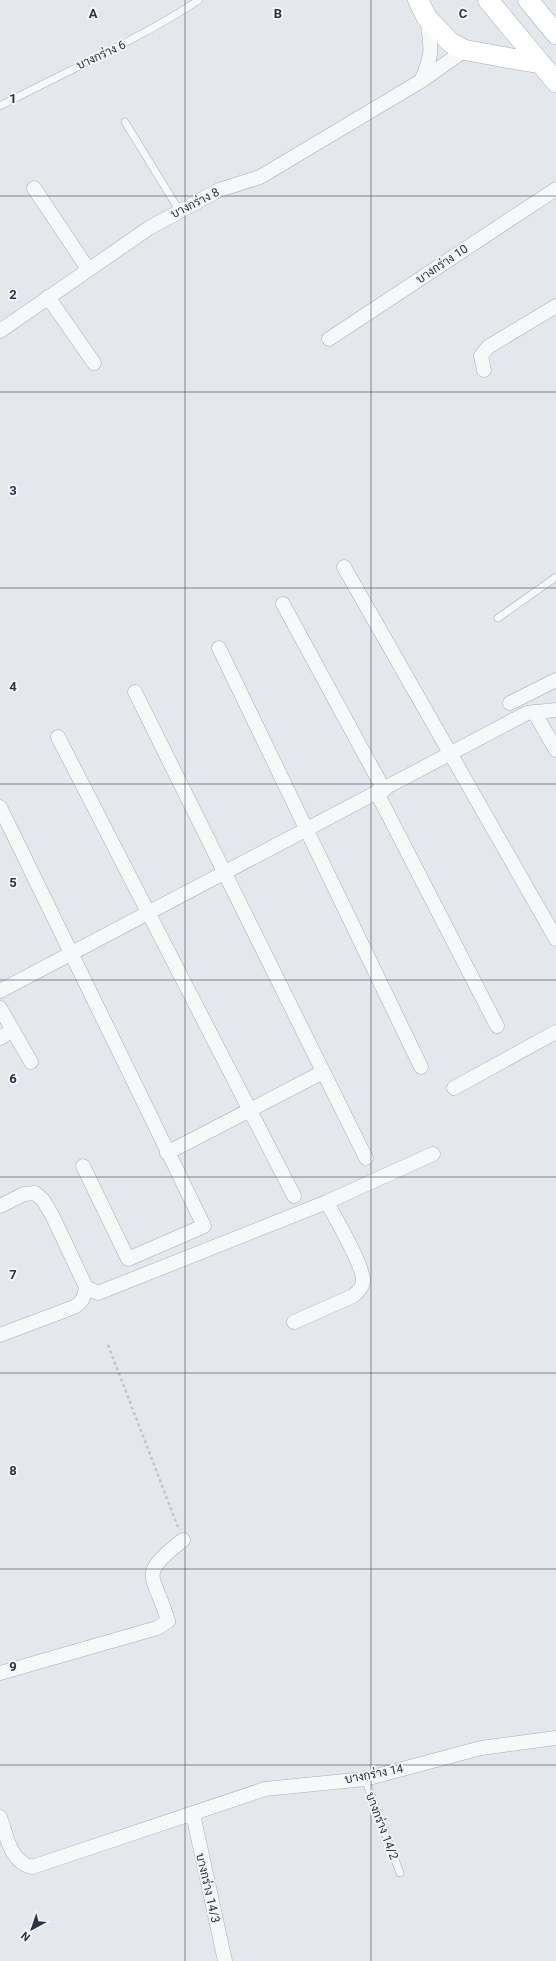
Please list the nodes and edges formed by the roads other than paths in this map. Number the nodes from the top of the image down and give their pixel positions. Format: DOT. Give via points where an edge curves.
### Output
graph roads {
  1 [pos="199,0"];
  2 [pos="418,0"];
  3 [pos="488,0"];
  4 [pos="528,0"];
  5 [pos="427,18"];
  6 [pos="556,34"];
  7 [pos="465,50"];
  8 [pos="540,63"];
  9 [pos="421,81"];
  10 [pos="556,82"];
  11 [pos="0,106"];
  12 [pos="125,122"];
  13 [pos="34,188"];
  14 [pos="556,189"];
  15 [pos="179,210"];
  16 [pos="88,269"];
  17 [pos="48,297"];
  18 [pos="556,306"];
  19 [pos="0,331"];
  20 [pos="329,339"];
  21 [pos="94,363"];
  22 [pos="484,370"];
  23 [pos="344,567"];
  24 [pos="556,577"];
  25 [pos="283,604"];
  26 [pos="498,618"];
  27 [pos="219,648"];
  28 [pos="556,680"];
  29 [pos="135,692"];
  30 [pos="510,703"];
  31 [pos="556,710"];
  32 [pos="534,712"];
  33 [pos="58,737"];
  34 [pos="556,750"];
  35 [pos="450,755"];
  36 [pos="380,792"];
  37 [pos="1,809"];
  38 [pos="307,830"];
  39 [pos="225,873"];
  40 [pos="149,913"];
  41 [pos="555,934"];
  42 [pos="71,954"];
  43 [pos="0,991"];
  44 [pos="0,1008"];
  45 [pos="497,1026"];
  46 [pos="13,1030"];
  47 [pos="556,1032"];
  48 [pos="0,1038"];
  49 [pos="31,1062"];
  50 [pos="420,1067"];
  51 [pos="323,1072"];
  52 [pos="454,1088"];
  53 [pos="250,1111"];
  54 [pos="167,1152"];
  55 [pos="433,1154"];
  56 [pos="366,1158"];
  57 [pos="83,1166"];
  58 [pos="294,1196"];
  59 [pos="327,1202"];
  60 [pos="0,1206"];
  61 [pos="86,1287"];
  62 [pos="294,1322"];
  63 [pos="0,1335"];
  64 [pos="183,1540"];
  65 [pos="0,1673"];
  66 [pos="556,1738"];
  67 [pos="365,1779"];
  68 [pos="193,1814"];
  69 [pos="0,1817"];
  70 [pos="400,1872"];
  71 [pos="225,1961"];
  1 -- 11 [label="lane, บางกร่าง 6" via="164,23"];
  2 -- 5 [label="main road"];
  3 -- 8 [label="main road"];
  4 -- 6 [label="main road"];
  5 -- 7 [label="main road" via="451,43"];
  5 -- 9 [label="street" via="432,44 430,61"];
  7 -- 8 [label="main road"];
  7 -- 9 [label="street, บางกร่าง 8"];
  8 -- 10 [label="main road"];
  9 -- 15 [label="street, บางกร่าง 8" via="260,177 219,190"];
  12 -- 15 [label="lane"];
  13 -- 16 [label="street"];
  14 -- 20 [label="street, บางกร่าง 10"];
  15 -- 16 [label="street, บางกร่าง 8"];
  16 -- 17 [label="street, บางกร่าง 8"];
  17 -- 19 [label="street, บางกร่าง 8"];
  17 -- 21 [label="street"];
  18 -- 22 [label="street" via="488,346 481,356"];
  23 -- 35 [label="street"];
  24 -- 26 [label="lane"];
  25 -- 36 [label="street"];
  27 -- 38 [label="street"];
  28 -- 30 [label="street"];
  29 -- 39 [label="street"];
  31 -- 32 [label="street"];
  32 -- 34 [label="street"];
  32 -- 35 [label="street" via="527,713"];
  33 -- 40 [label="street"];
  35 -- 36 [label="street"];
  35 -- 41 [label="street"];
  36 -- 38 [label="street"];
  36 -- 45 [label="street"];
  37 -- 42 [label="street"];
  38 -- 39 [label="street"];
  38 -- 50 [label="street"];
  39 -- 40 [label="street"];
  39 -- 51 [label="street"];
  40 -- 42 [label="street"];
  40 -- 53 [label="street"];
  42 -- 43 [label="street"];
  42 -- 54 [label="street"];
  44 -- 46 [label="street"];
  46 -- 48 [label="street"];
  46 -- 49 [label="street"];
  47 -- 52 [label="street"];
  51 -- 53 [label="street"];
  51 -- 56 [label="street"];
  53 -- 54 [label="street"];
  53 -- 58 [label="street"];
  54 -- 57 [label="street" via="204,1226 128,1259"];
  55 -- 59 [label="street"];
  59 -- 61 [label="street" via="98,1293"];
  59 -- 62 [label="street" via="359,1265 364,1281 360,1290 353,1296"];
  60 -- 61 [label="street" via="24,1194 36,1193 43,1200"];
  61 -- 63 [label="street" via="84,1298 74,1307"];
  64 -- 65 [label="street" via="154,1566 152,1576 168,1621 165,1624"];
  66 -- 67 [label="street, บางกร่าง 14" via="481,1748"];
  67 -- 68 [label="street, บางกร่าง 14" via="265,1789"];
  67 -- 70 [label="lane, บางกร่าง 14/2"];
  68 -- 69 [label="street, บางกร่าง 14" via="32,1867 24,1866 15,1858"];
  68 -- 71 [label="street, บางกร่าง 14/3"];
}
